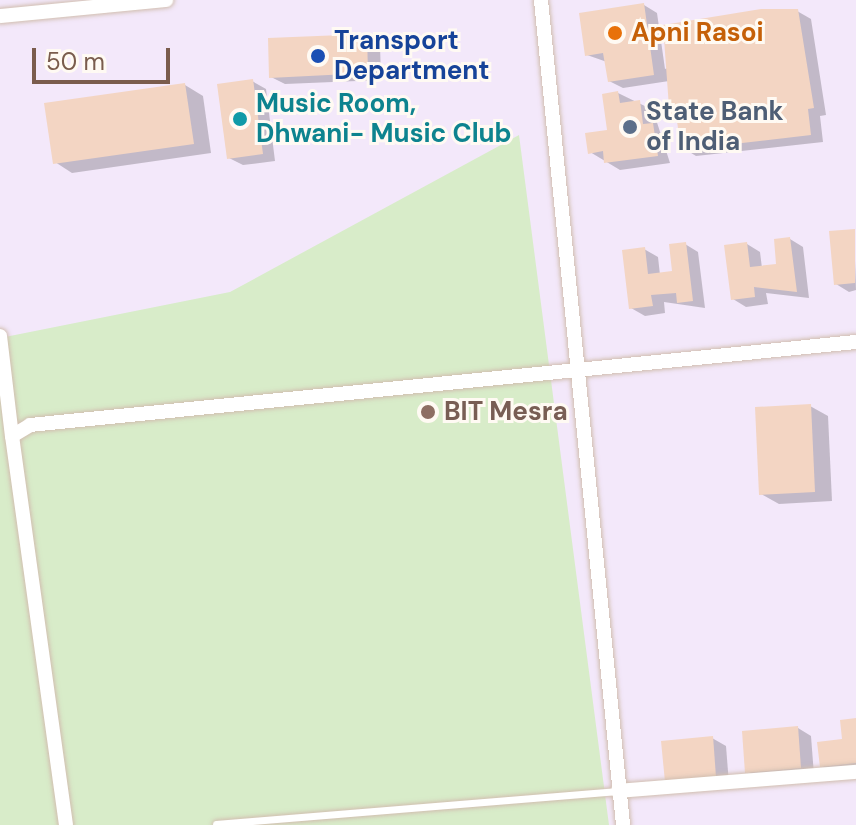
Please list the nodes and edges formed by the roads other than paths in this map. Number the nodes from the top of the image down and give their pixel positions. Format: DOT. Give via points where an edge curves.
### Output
graph roads {
  1 [pos="166,0"];
  2 [pos="541,0"];
  3 [pos="0,16"];
  4 [pos="0,336"];
  5 [pos="856,342"];
  6 [pos="578,369"];
  7 [pos="12,436"];
  8 [pos="856,772"];
  9 [pos="618,791"];
  10 [pos="216,824"];
  11 [pos="66,825"];
  12 [pos="623,825"];
  1 -- 3 [label="street"];
  2 -- 6 [label="street"];
  4 -- 7 [label="street"];
  5 -- 6 [label="street"];
  6 -- 7 [label="street" via="30,425"];
  6 -- 9 [label="street"];
  7 -- 11 [label="street" via="9,458"];
  8 -- 9 [label="street"];
  9 -- 10 [label="lane"];
  9 -- 12 [label="street"];
}
